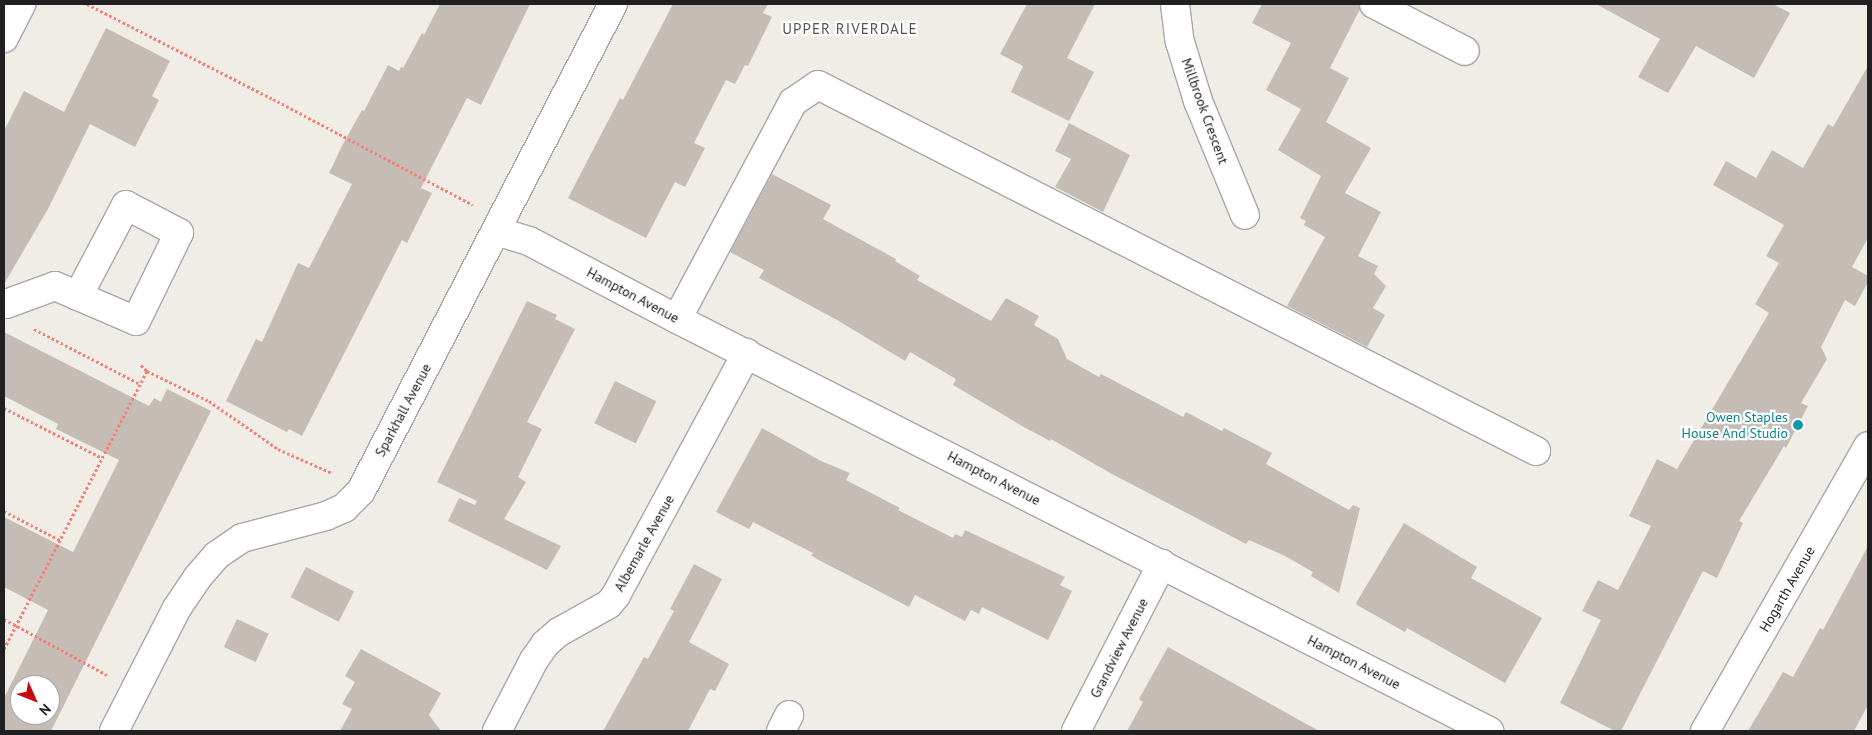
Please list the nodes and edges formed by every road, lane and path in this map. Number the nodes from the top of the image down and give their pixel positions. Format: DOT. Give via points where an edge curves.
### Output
graph roads {
  1 [pos="21,4"];
  2 [pos="87,4"];
  3 [pos="614,4"];
  4 [pos="1175,4"];
  5 [pos="1374,4"];
  6 [pos="4,38"];
  7 [pos="1466,51"];
  8 [pos="480,208"];
  9 [pos="1245,216"];
  10 [pos="496,231"];
  11 [pos="78,296"];
  12 [pos="4,303"];
  13 [pos="678,319"];
  14 [pos="29,326"];
  15 [pos="747,353"];
  16 [pos="141,365"];
  17 [pos="147,371"];
  18 [pos="140,384"];
  19 [pos="4,408"];
  20 [pos="1868,446"];
  21 [pos="1536,450"];
  22 [pos="102,458"];
  23 [pos="338,476"];
  24 [pos="4,511"];
  25 [pos="60,540"];
  26 [pos="1162,564"];
  27 [pos="4,619"];
  28 [pos="16,626"];
  29 [pos="4,649"];
  30 [pos="135,690"];
  31 [pos="114,731"];
  32 [pos="497,731"];
  33 [pos="1076,731"];
  34 [pos="1489,731"];
  35 [pos="1705,731"];
  1 -- 6 [label="street"];
  2 -- 8 [label="path" via="274,98"];
  3 -- 10 [label="street, Sparkhall Avenue"];
  4 -- 9 [label="street, Millbrook Crescent" via="1180,42 1198,101"];
  5 -- 7 [label="street"];
  10 -- 13 [label="street, Hampton Avenue" via="529,240"];
  10 -- 30 [label="street, Sparkhall Avenue" via="360,491 344,508 326,516 242,538 217,555 177,608"];
  11 -- 12 [label="street" via="55,286"];
  13 -- 15 [label="street, Hampton Avenue"];
  13 -- 21 [label="street" via="793,102 818,85"];
  14 -- 18 [label="path"];
  15 -- 26 [label="street, Hampton Avenue"];
  15 -- 32 [label="street, Albemarle Avenue" via="616,596 609,604 559,632 545,644"];
  16 -- 17 [label="path"];
  17 -- 18 [label="path"];
  17 -- 23 [label="path" via="209,401 278,449"];
  18 -- 22 [label="path"];
  19 -- 22 [label="path"];
  20 -- 35 [label="street, Hogarth Avenue"];
  22 -- 25 [label="path"];
  24 -- 25 [label="path"];
  25 -- 28 [label="path"];
  26 -- 33 [label="street, Grandview Avenue"];
  26 -- 34 [label="street, Hampton Avenue"];
  27 -- 28 [label="path"];
  28 -- 29 [label="path"];
  28 -- 30 [label="path"];
  30 -- 31 [label="street, Sparkhall Avenue"];
}
